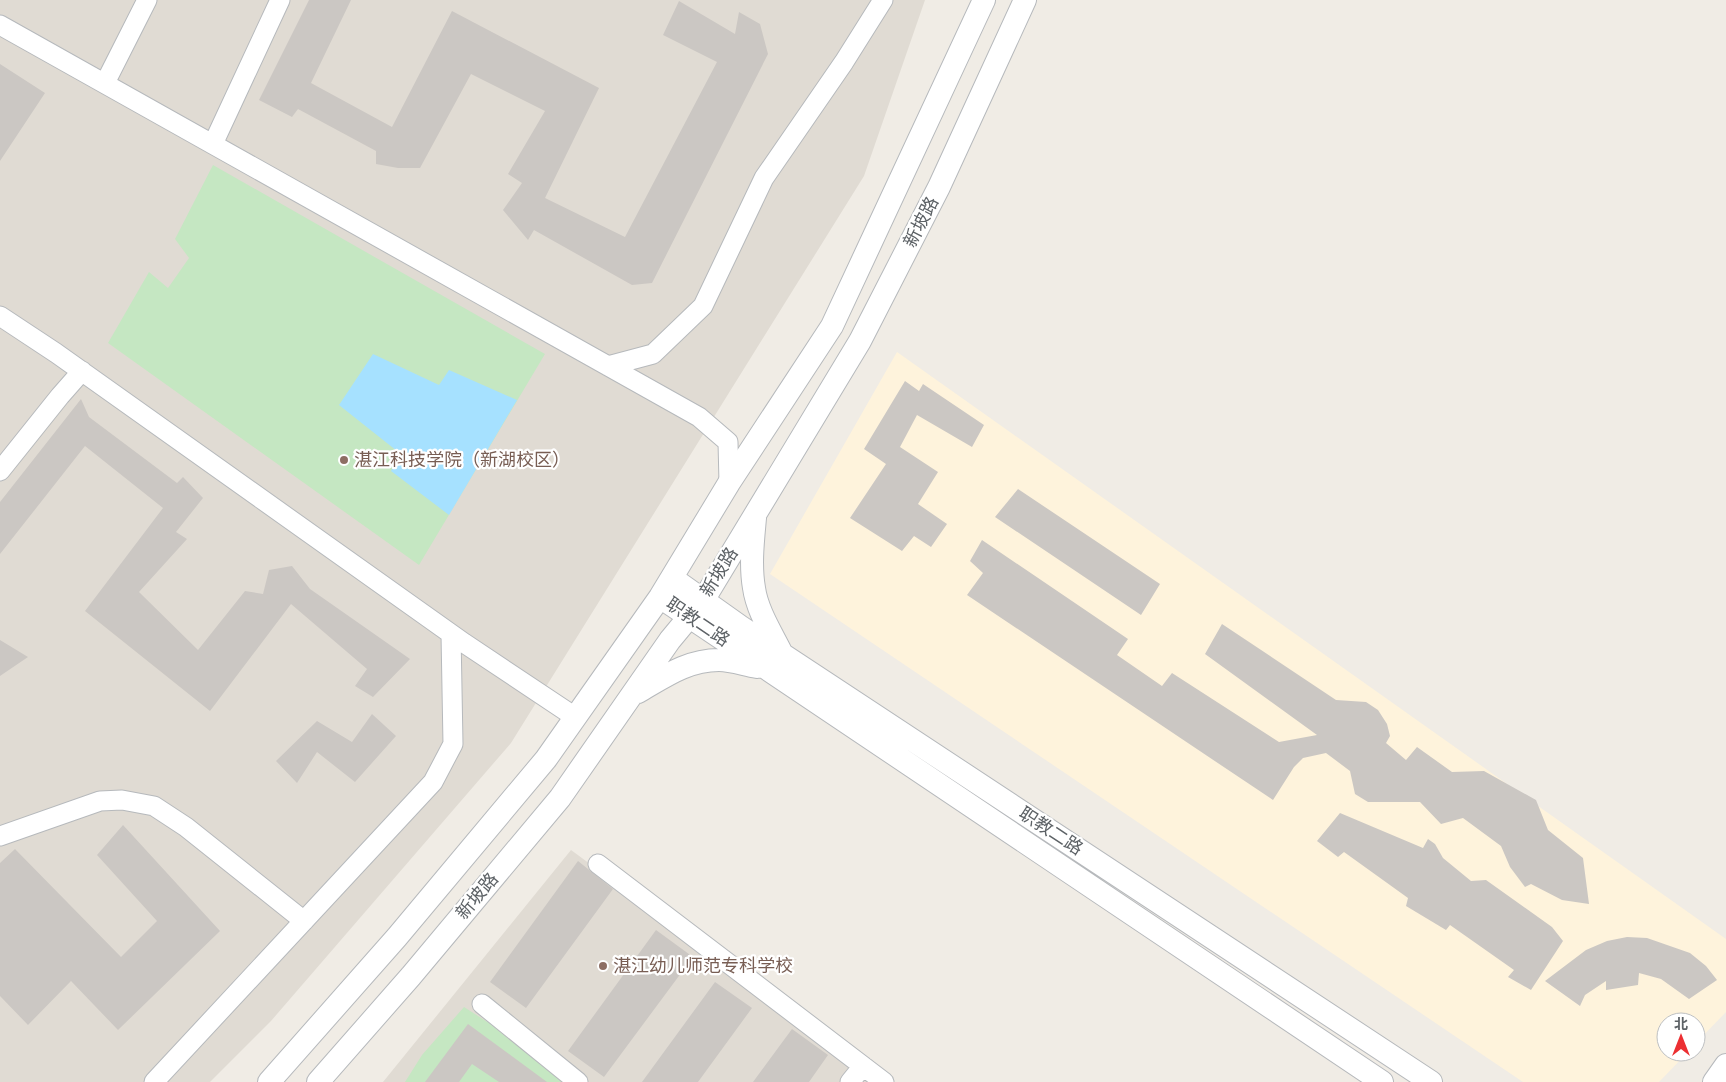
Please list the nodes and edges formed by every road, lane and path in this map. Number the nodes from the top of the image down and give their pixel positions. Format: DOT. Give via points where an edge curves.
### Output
graph roads {
  1 [pos="147,0"];
  2 [pos="280,0"];
  3 [pos="883,0"];
  4 [pos="984,0"];
  5 [pos="1026,0"];
  6 [pos="0,25"];
  7 [pos="105,84"];
  8 [pos="213,144"];
  9 [pos="0,316"];
  10 [pos="608,366"];
  11 [pos="82,371"];
  12 [pos="0,471"];
  13 [pos="729,482"];
  14 [pos="755,515"];
  15 [pos="672,578"];
  16 [pos="660,597"];
  17 [pos="704,599"];
  18 [pos="690,616"];
  19 [pos="451,634"];
  20 [pos="775,661"];
  21 [pos="630,696"];
  22 [pos="575,717"];
  23 [pos="0,836"];
  24 [pos="598,864"];
  25 [pos="304,921"];
  26 [pos="482,1004"];
  27 [pos="1726,1065"];
  28 [pos="863,1066"];
  29 [pos="154,1082"];
  30 [pos="269,1082"];
  31 [pos="318,1082"];
  32 [pos="578,1082"];
  33 [pos="850,1082"];
  34 [pos="884,1082"];
  35 [pos="1382,1082"];
  36 [pos="1431,1082"];
  37 [pos="1714,1082"];
  1 -- 7 [label="street"];
  2 -- 8 [label="street"];
  3 -- 10 [label="street" via="764,178 703,306 653,354"];
  4 -- 13 [label="street, 新坡路" via="832,326"];
  5 -- 14 [label="street, 新坡路" via="939,187 860,341"];
  6 -- 7 [label="street"];
  7 -- 8 [label="street"];
  8 -- 10 [label="street"];
  9 -- 11 [label="street"];
  10 -- 13 [label="street" via="699,417 728,442"];
  11 -- 12 [label="street"];
  11 -- 19 [label="street"];
  13 -- 15 [label="street, 新坡路"];
  14 -- 17 [label="street, 新坡路"];
  14 -- 20 [label="street" via="754,589"];
  15 -- 16 [label="street, 新坡路"];
  15 -- 17 [label="street, 职教二路"];
  16 -- 18 [label="street, 职教二路"];
  16 -- 22 [label="street, 新坡路"];
  17 -- 18 [label="street, 新坡路"];
  17 -- 20 [label="street, 职教二路"];
  18 -- 20 [label="street, 职教二路"];
  18 -- 21 [label="street, 新坡路"];
  19 -- 22 [label="street"];
  19 -- 25 [label="street" via="453,744 433,782"];
  20 -- 21 [label="street" via="699,662 680,667"];
  20 -- 35 [label="street, 职教二路"];
  20 -- 36 [label="street, 职教二路"];
  21 -- 31 [label="street, 新坡路" via="560,798"];
  22 -- 30 [label="street, 新坡路" via="546,759 397,937"];
  23 -- 25 [label="street" via="100,800 154,806 186,827"];
  24 -- 28 [label="street"];
  25 -- 29 [label="street"];
  26 -- 32 [label="street"];
  27 -- 37 [label="street"];
  28 -- 33 [label="street"];
  28 -- 34 [label="street"];
}
